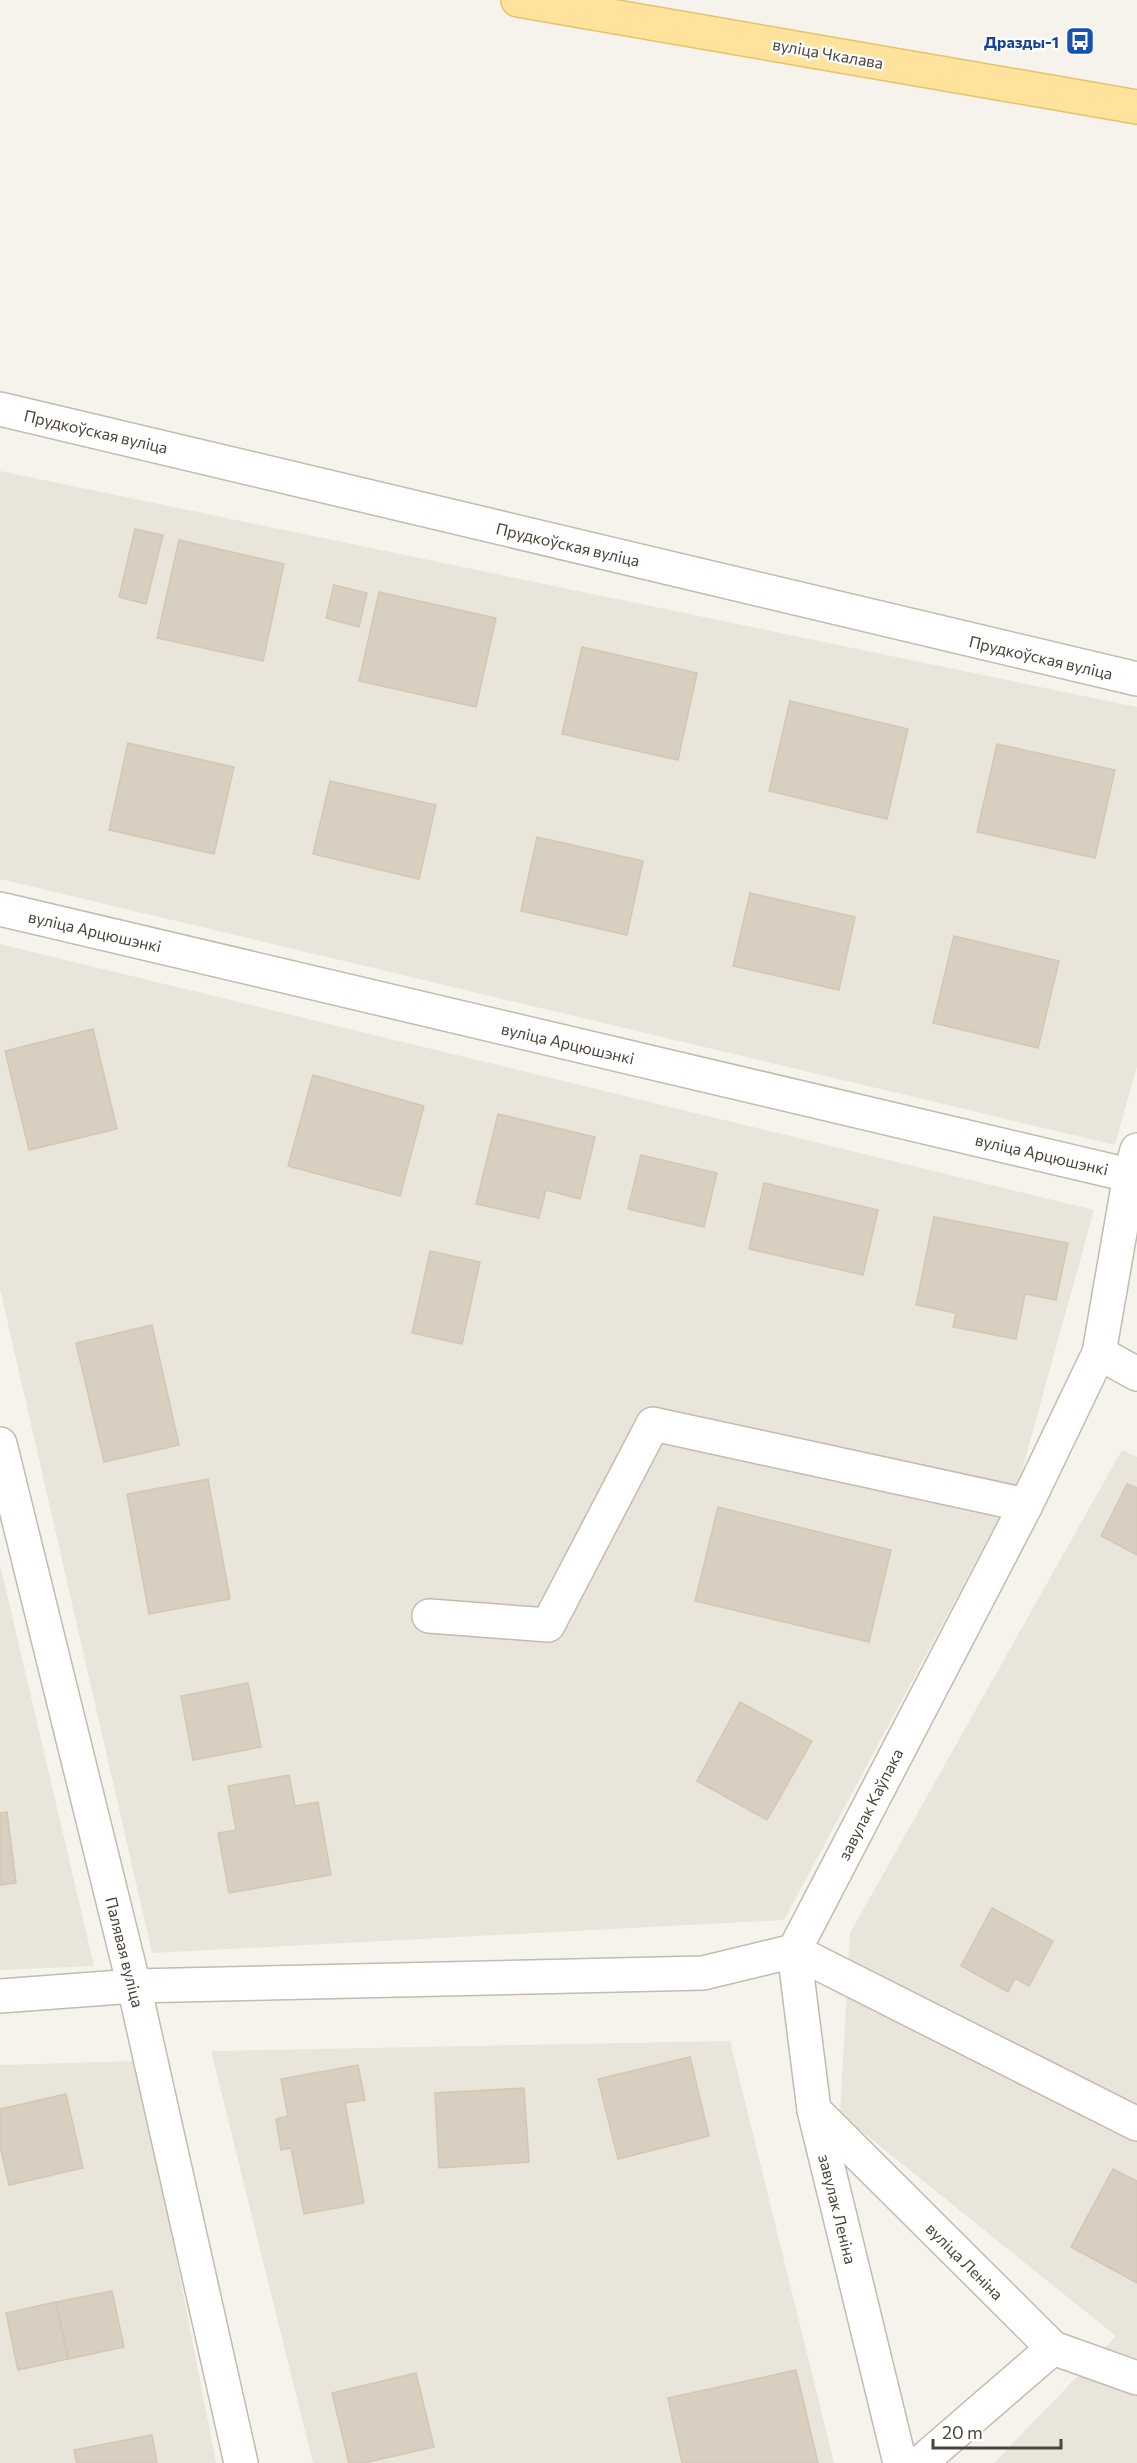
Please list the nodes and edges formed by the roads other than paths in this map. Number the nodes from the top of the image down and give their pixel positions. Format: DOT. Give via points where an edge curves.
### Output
graph roads {
  1 [pos="518,0"];
  2 [pos="1137,107"];
  3 [pos="0,409"];
  4 [pos="1137,680"];
  5 [pos="0,909"];
  6 [pos="1135,1167"];
  7 [pos="1099,1353"];
  8 [pos="1137,1374"];
  9 [pos="0,1444"];
  10 [pos="1026,1505"];
  11 [pos="429,1616"];
  12 [pos="794,1951"];
  13 [pos="134,1986"];
  14 [pos="0,1996"];
  15 [pos="814,2110"];
  16 [pos="1137,2124"];
  17 [pos="1053,2349"];
  18 [pos="1137,2379"];
  19 [pos="241,2463"];
  20 [pos="900,2463"];
  21 [pos="920,2463"];
  1 -- 2 [label="main road, вуліца Чкалава"];
  3 -- 4 [label="street, Прудкоўская вуліца"];
  5 -- 6 [label="street, вуліца Арцюшэнкі"];
  6 -- 7 [label="street, завулак Каўпака"];
  7 -- 8 [label="street"];
  7 -- 10 [label="street, завулак Каўпака"];
  9 -- 13 [label="street, Палявая вуліца"];
  10 -- 11 [label="street" via="653,1424 548,1625"];
  10 -- 12 [label="street, завулак Каўпака"];
  12 -- 13 [label="street" via="703,1972"];
  12 -- 15 [label="street, завулак Леніна"];
  12 -- 16 [label="street"];
  13 -- 14 [label="street"];
  13 -- 19 [label="street, Палявая вуліца"];
  15 -- 17 [label="street, вуліца Леніна"];
  15 -- 20 [label="street, завулак Леніна"];
  17 -- 18 [label="street, вуліца Леніна"];
  17 -- 21 [label="street"];
}
